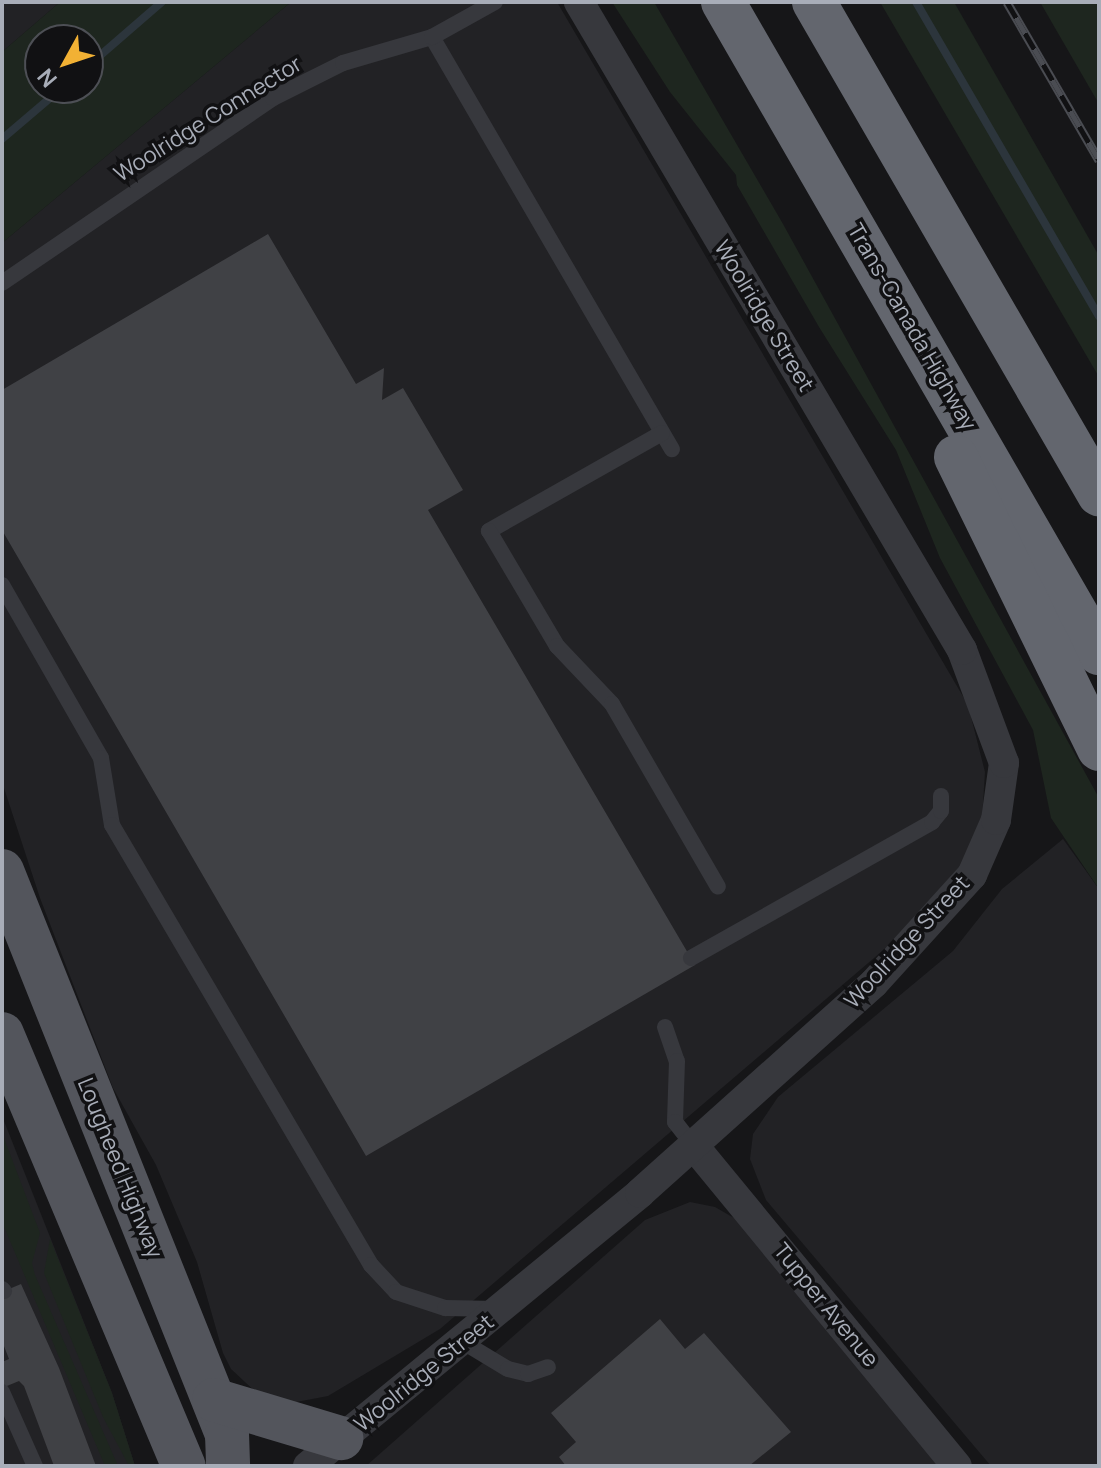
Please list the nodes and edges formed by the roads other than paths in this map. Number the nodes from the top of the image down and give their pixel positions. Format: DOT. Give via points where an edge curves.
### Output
graph roads {
  1 [pos="495,2"];
  2 [pos="579,2"];
  3 [pos="723,2"];
  4 [pos="814,2"];
  5 [pos="432,37"];
  6 [pos="827,179"];
  7 [pos="2,283"];
  8 [pos="662,433"];
  9 [pos="672,449"];
  10 [pos="1099,494"];
  11 [pos="2,585"];
  12 [pos="1099,653"];
  13 [pos="1099,749"];
  14 [pos="941,796"];
  15 [pos="2,871"];
  16 [pos="718,887"];
  17 [pos="691,958"];
  18 [pos="665,1027"];
  19 [pos="2,1034"];
  20 [pos="694,1146"];
  21 [pos="503,1309"];
  22 [pos="463,1342"];
  23 [pos="548,1367"];
  24 [pos="2,1392"];
  25 [pos="214,1400"];
  26 [pos="161,1420"];
  27 [pos="326,1455"];
  28 [pos="35,1466"];
  29 [pos="157,1466"];
  30 [pos="184,1466"];
  31 [pos="228,1466"];
  32 [pos="957,1466"];
  1 -- 5 [label="lane, Woolridge Connector"];
  2 -- 20 [label="street, Woolridge Street" via="962,650 1004,763 996,820 972,875 874,983"];
  3 -- 6 [label="highway, Trans-Canada Highway"];
  4 -- 10 [label="highway"];
  5 -- 7 [label="lane, Woolridge Connector" via="326,70 163,170"];
  5 -- 8 [label="lane"];
  6 -- 12 [label="highway, Trans-Canada Highway"];
  6 -- 13 [label="highway" via="1049,656"];
  8 -- 9 [label="lane"];
  8 -- 16 [label="lane" via="489,531 557,646 612,704"];
  11 -- 21 [label="lane" via="101,758 112,825 371,1265 396,1292 445,1308"];
  14 -- 17 [label="lane" via="941,811 911,836"];
  15 -- 25 [label="main road, Lougheed Highway"];
  18 -- 20 [label="lane" via="677,1061 675,1122"];
  19 -- 26 [label="main road"];
  20 -- 21 [label="street, Woolridge Street"];
  20 -- 32 [label="street, Tupper Avenue"];
  21 -- 22 [label="street, Woolridge Street"];
  22 -- 23 [label="lane" via="508,1369 528,1374"];
  22 -- 27 [label="street, Woolridge Street"];
  24 -- 28 [label="lane"];
  25 -- 27 [label="main road"];
  25 -- 31 [label="main road, Lougheed Highway" via="227,1434"];
  26 -- 29 [label="main road"];
  26 -- 30 [label="main road"];
}
